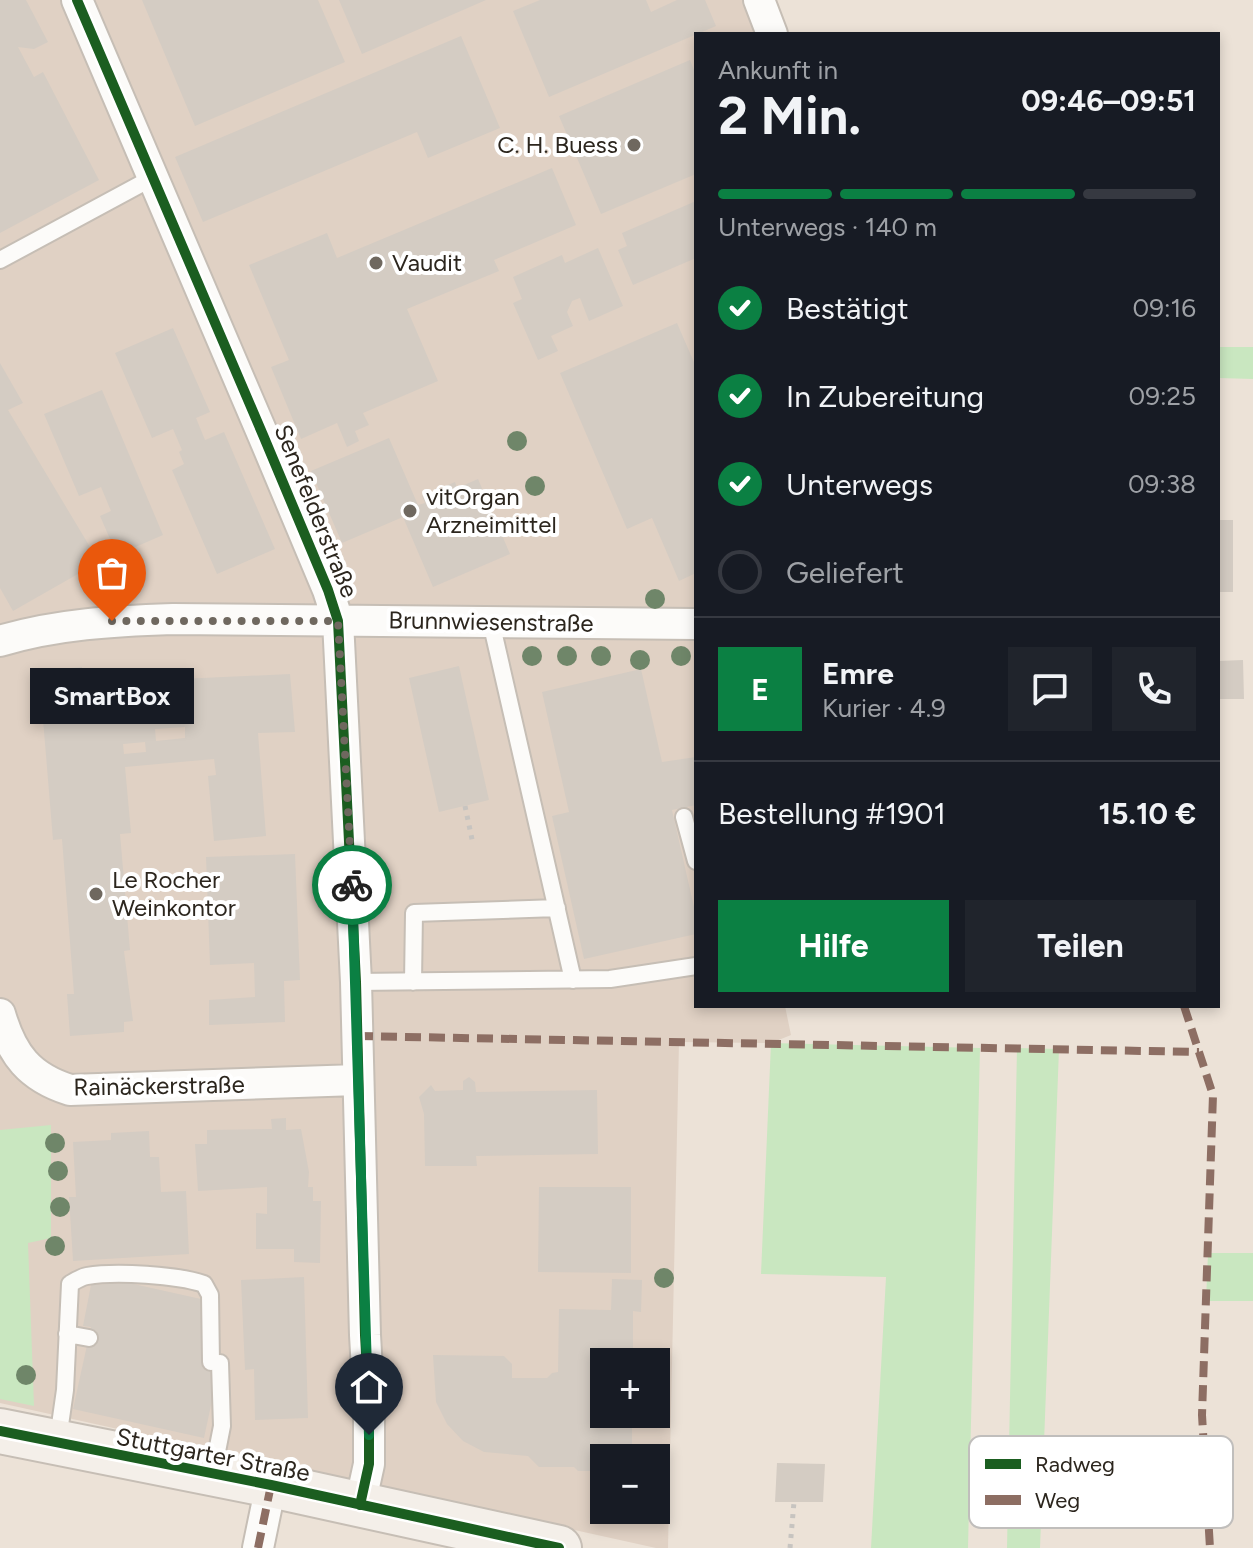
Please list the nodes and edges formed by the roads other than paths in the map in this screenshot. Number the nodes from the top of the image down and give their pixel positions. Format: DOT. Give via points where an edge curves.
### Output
graph roads {
  1 [pos="77,0"];
  2 [pos="759,0"];
  3 [pos="771,32"];
  4 [pos="152,178"];
  5 [pos="0,260"];
  6 [pos="338,621"];
  7 [pos="491,622"];
  8 [pos="694,624"];
  9 [pos="0,641"];
  10 [pos="684,817"];
  11 [pos="694,854"];
  12 [pos="557,908"];
  13 [pos="694,966"];
  14 [pos="573,980"];
  15 [pos="356,982"];
  16 [pos="413,982"];
  17 [pos="0,1014"];
  18 [pos="357,1080"];
  19 [pos="67,1334"];
  20 [pos="89,1338"];
  21 [pos="0,1431"];
  22 [pos="57,1445"];
  23 [pos="213,1474"];
  24 [pos="271,1485"];
  25 [pos="360,1505"];
  26 [pos="458,1537"];
  27 [pos="258,1548"];
  28 [pos="559,1548"];
  1 -- 4 [label="street, Senefelderstraße"];
  2 -- 3 [label="street"];
  4 -- 5 [label="lane"];
  4 -- 6 [label="street, Senefelderstraße"];
  6 -- 7 [label="street, Brunnwiesenstraße"];
  6 -- 9 [label="street, Brunnwiesenstraße" via="112,621"];
  6 -- 15 [label="street, Senefelderstraße"];
  7 -- 8 [label="street, Brunnwiesenstraße"];
  7 -- 12 [label="lane"];
  10 -- 11 [label="lane"];
  12 -- 14 [label="lane"];
  12 -- 16 [label="lane" via="414,913"];
  13 -- 14 [label="lane"];
  14 -- 16 [label="lane"];
  15 -- 16 [label="lane"];
  15 -- 18 [label="street, Senefelderstraße"];
  17 -- 18 [label="street, Rainäckerstraße" via="20,1060 51,1084 70,1090"];
  18 -- 25 [label="street, Senefelderstraße" via="369,1405 369,1464"];
  19 -- 20 [label="lane"];
  19 -- 22 [label="lane" via="74,1365"];
  19 -- 23 [label="lane" via="70,1284 85,1276 190,1279 204,1284 210,1295 216,1362"];
  21 -- 22 [label="main road, Stuttgarter Straße"];
  22 -- 23 [label="main road, Stuttgarter Straße"];
  23 -- 24 [label="main road, Stuttgarter Straße"];
  24 -- 25 [label="main road, Stuttgarter Straße"];
  24 -- 27 [label="street"];
  25 -- 26 [label="main road, Stuttgarter Straße"];
  26 -- 28 [label="main road, Stuttgarter Straße"];
}
